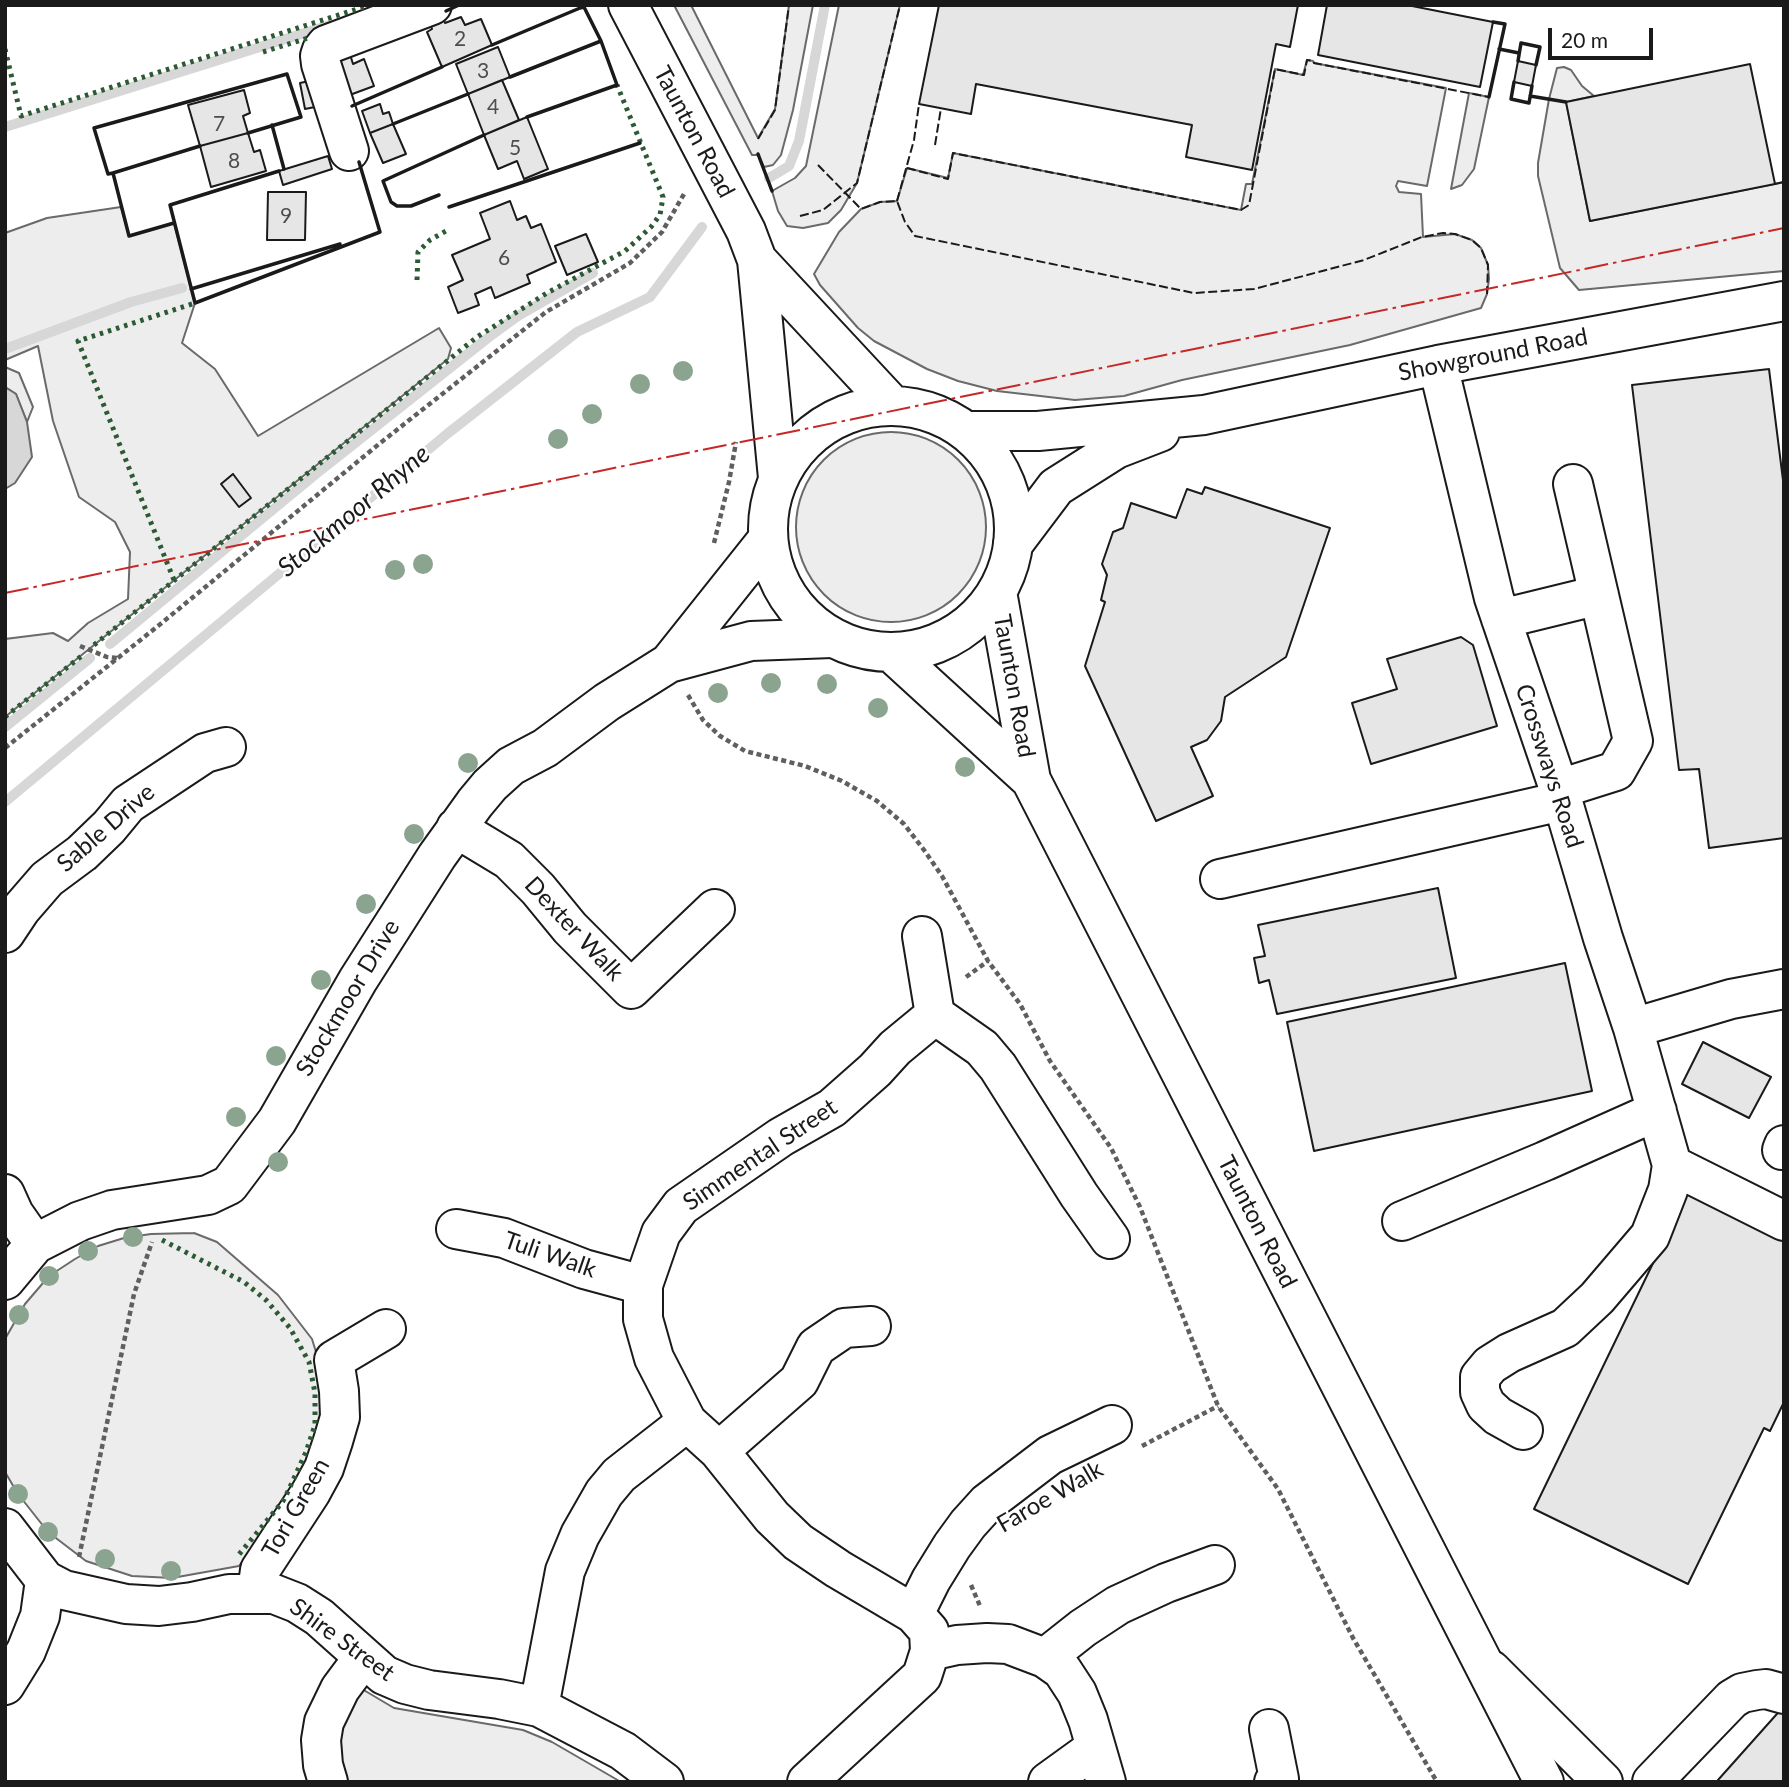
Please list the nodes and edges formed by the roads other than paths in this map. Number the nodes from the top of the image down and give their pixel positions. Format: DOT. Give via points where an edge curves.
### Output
graph roads {
  1 [pos="432,5"];
  2 [pos="628,5"];
  3 [pos="349,151"];
  4 [pos="752,246"];
  5 [pos="1784,301"];
  6 [pos="1437,365"];
  7 [pos="892,405"];
  8 [pos="1204,415"];
  9 [pos="966,431"];
  10 [pos="778,478"];
  11 [pos="1573,484"];
  12 [pos="767,540"];
  13 [pos="1013,544"];
  14 [pos="997,592"];
  15 [pos="1600,595"];
  16 [pos="1501,620"];
  17 [pos="832,638"];
  18 [pos="891,653"];
  19 [pos="669,663"];
  20 [pos="226,747"];
  21 [pos="1031,780"];
  22 [pos="1560,795"];
  23 [pos="456,828"];
  24 [pos="1220,879"];
  25 [pos="715,909"];
  26 [pos="5,933"];
  27 [pos="922,936"];
  28 [pos="1784,989"];
  29 [pos="935,1015"];
  30 [pos="1633,1028"];
  31 [pos="1657,1111"];
  32 [pos="1672,1165"];
  33 [pos="5,1194"];
  34 [pos="1402,1221"];
  35 [pos="1784,1221"];
  36 [pos="456,1229"];
  37 [pos="1110,1239"];
  38 [pos="35,1244"];
  39 [pos="5,1280"];
  40 [pos="643,1285"];
  41 [pos="871,1326"];
  42 [pos="386,1329"];
  43 [pos="687,1422"];
  44 [pos="1523,1430"];
  45 [pos="1123,1438"];
  46 [pos="719,1451"];
  47 [pos="5,1528"];
  48 [pos="1215,1565"];
  49 [pos="59,1586"];
  50 [pos="257,1592"];
  51 [pos="914,1614"];
  52 [pos="930,1651"];
  53 [pos="363,1658"];
  54 [pos="1045,1658"];
  55 [pos="1484,1664"];
  56 [pos="5,1685"];
  57 [pos="1784,1694"];
  58 [pos="539,1707"];
  59 [pos="1269,1729"];
  60 [pos="1101,1765"];
  61 [pos="328,1782"];
  62 [pos="664,1782"];
  63 [pos="807,1782"];
  64 [pos="1048,1782"];
  65 [pos="1274,1782"];
  66 [pos="1544,1782"];
  67 [pos="1603,1782"];
  68 [pos="1652,1782"];
  1 -- 3 [label="street" via="323,50 321,64"];
  2 -- 4 [label="street, Taunton Road"];
  4 -- 7 [label="street, Taunton Road"];
  4 -- 10 [label="street, Taunton Road"];
  5 -- 6 [label="street, Showground Road"];
  6 -- 8 [label="street, Showground Road"];
  6 -- 16 [label="street, Crossways Road"];
  7 -- 9 [label="street" via="917,408"];
  7 -- 10 [label="street" via="856,410 824,425 797,448"];
  8 -- 9 [label="street, Showground Road" via="1038,431"];
  8 -- 13 [label="street, Showground Road" via="1116,449 1056,487"];
  9 -- 13 [label="street" via="986,450 1004,480 1013,513"];
  10 -- 12 [label="street" via="769,508"];
  11 -- 15 [label="street"];
  12 -- 17 [label="street" via="773,569 789,599"];
  12 -- 19 [label="street, Stockmoor Drive"];
  13 -- 14 [label="street"];
  14 -- 18 [label="street" via="977,617 952,636 923,648"];
  14 -- 21 [label="street, Taunton Road"];
  15 -- 16 [label="street"];
  15 -- 22 [label="street" via="1633,741 1616,771"];
  16 -- 22 [label="street, Crossways Road"];
  17 -- 18 [label="street" via="861,649"];
  17 -- 19 [label="street, Stockmoor Drive" via="751,640"];
  18 -- 21 [label="street, Taunton Road"];
  19 -- 23 [label="street, Stockmoor Drive" via="511,766"];
  20 -- 26 [label="street, Sable Drive" via="205,753 128,804 82,853 47,879"];
  21 -- 55 [label="street, Taunton Road"];
  22 -- 24 [label="street"];
  22 -- 30 [label="street, Crossways Road"];
  23 -- 25 [label="street, Dexter Walk" via="509,860 631,989"];
  23 -- 38 [label="street, Stockmoor Drive" via="358,980 277,1121 229,1185 208,1195 112,1210"];
  27 -- 29 [label="street"];
  28 -- 30 [label="street" via="1731,999"];
  29 -- 37 [label="street" via="982,1048 998,1066"];
  29 -- 40 [label="street, Simmental Street" via="832,1108 681,1206 661,1233"];
  30 -- 31 [label="street, Crossways Road"];
  31 -- 32 [label="street, Crossways Road"];
  31 -- 34 [label="street"];
  32 -- 35 [label="street"];
  32 -- 44 [label="street" via="1668,1190 1650,1236 1597,1298 1565,1328 1509,1353 1479,1377 1486,1405"];
  33 -- 38 [label="street"];
  36 -- 40 [label="street, Tuli Walk" via="504,1238 584,1269"];
  38 -- 39 [label="street, Stockmoor Drive"];
  40 -- 43 [label="street, Simmental Street" via="643,1319 654,1358"];
  41 -- 46 [label="street" via="844,1328 816,1347 799,1381"];
  42 -- 50 [label="street, Tori Green" via="334,1360 340,1416 333,1441 311,1492 260,1570"];
  43 -- 46 [label="street, Simmental Street"];
  43 -- 58 [label="street" via="619,1475 580,1535 565,1571"];
  45 -- 51 [label="street, Faroe Walk" via="1050,1455 987,1503 952,1546"];
  46 -- 51 [label="street, Simmental Street" via="798,1542"];
  47 -- 49 [label="street"];
  48 -- 54 [label="street" via="1118,1605"];
  49 -- 50 [label="street, Shire Street" via="126,1604 159,1606"];
  49 -- 56 [label="street"];
  50 -- 53 [label="street, Shire Street" via="274,1594 308,1610"];
  51 -- 52 [label="street" via="929,1631"];
  52 -- 54 [label="street" via="957,1645 1008,1644"];
  52 -- 63 [label="street" via="922,1676"];
  53 -- 58 [label="street, Shire Street" via="405,1684"];
  53 -- 61 [label="street" via="340,1689 324,1722 321,1740"];
  54 -- 60 [label="street" via="1062,1670 1077,1693"];
  55 -- 66 [label="street, Taunton Road"];
  55 -- 67 [label="street, Taunton Road"];
  57 -- 68 [label="street" via="1766,1689 1732,1699"];
  58 -- 62 [label="street, Shire Street" via="623,1751"];
  59 -- 65 [label="street" via="1279,1779"];
  60 -- 64 [label="street"];
}
